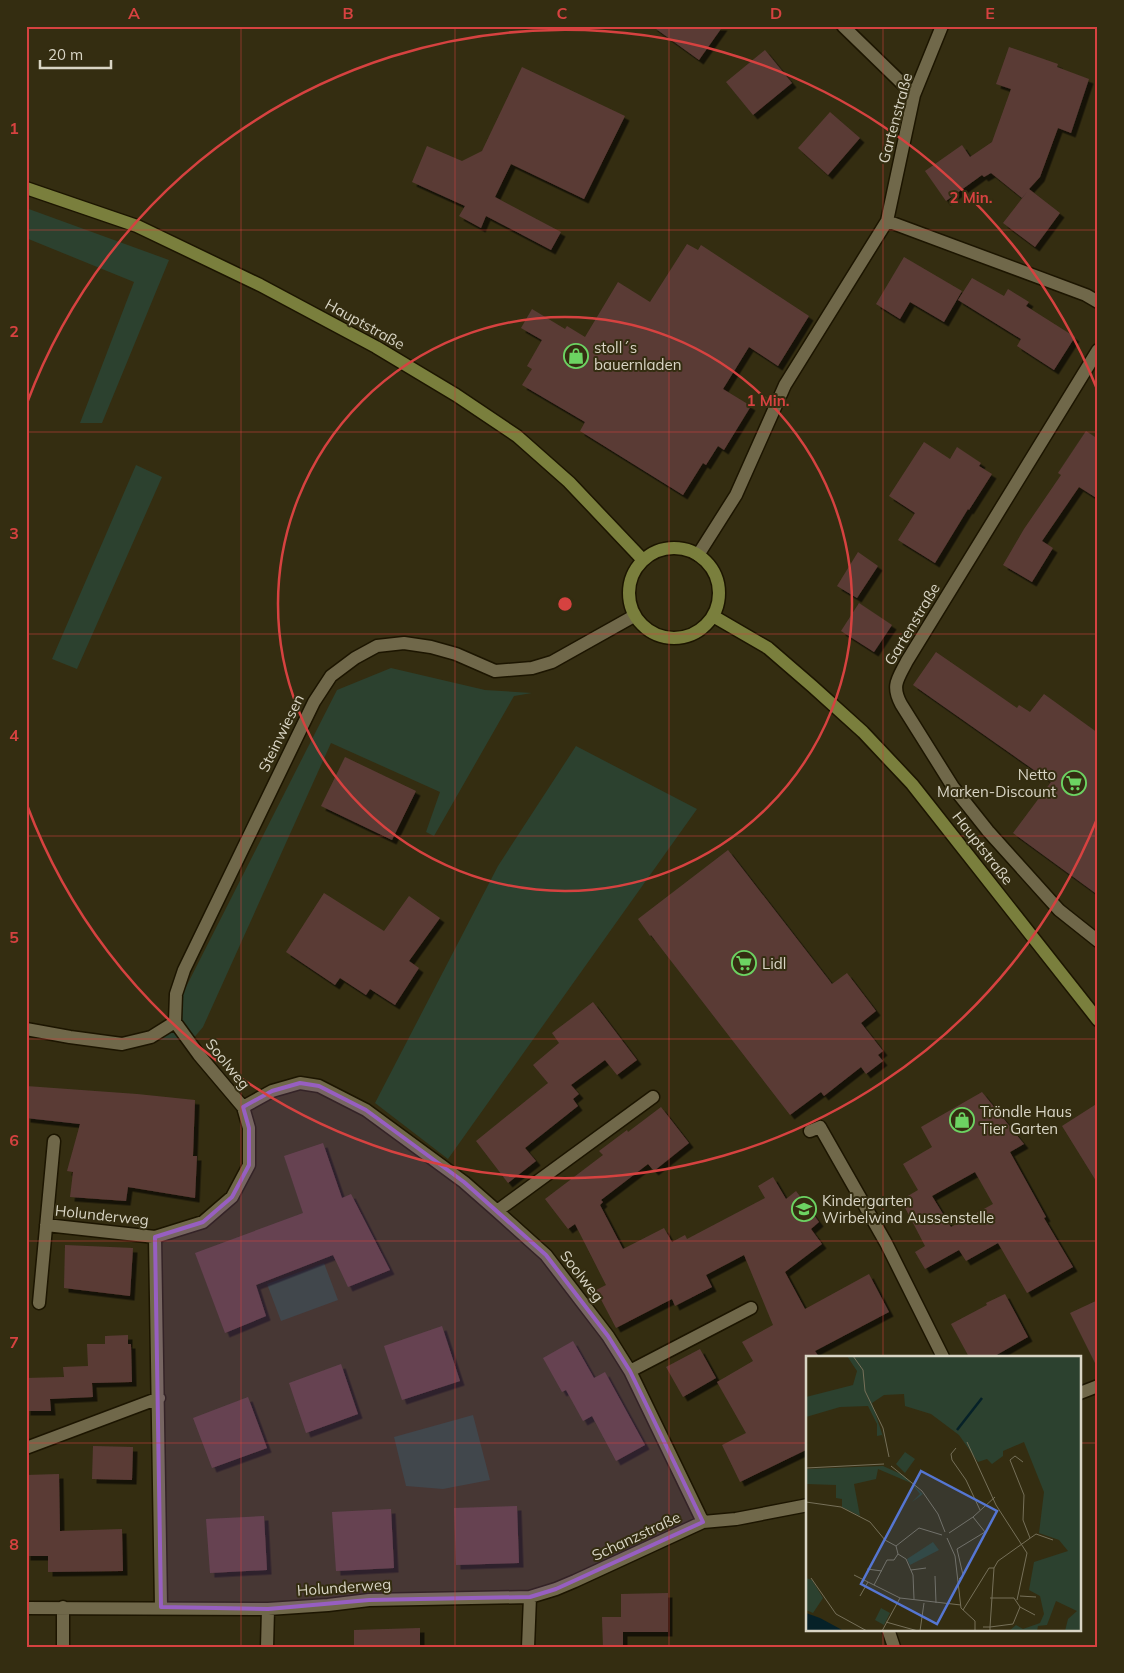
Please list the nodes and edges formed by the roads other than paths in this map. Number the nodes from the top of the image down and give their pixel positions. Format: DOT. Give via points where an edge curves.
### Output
graph roads {
  1 [pos="843,26"];
  2 [pos="942,26"];
  3 [pos="914,95"];
  4 [pos="26,188"];
  5 [pos="887,221"];
  6 [pos="1098,302"];
  7 [pos="1098,350"];
  8 [pos="698,555"];
  9 [pos="643,560"];
  10 [pos="634,616"];
  11 [pos="713,616"];
  12 [pos="1098,942"];
  13 [pos="1097,1019"];
  14 [pos="175,1022"];
  15 [pos="26,1029"];
  16 [pos="653,1096"];
  17 [pos="243,1107"];
  18 [pos="810,1131"];
  19 [pos="54,1141"];
  20 [pos="497,1211"];
  21 [pos="46,1225"];
  22 [pos="155,1237"];
  23 [pos="39,1303"];
  24 [pos="751,1308"];
  25 [pos="942,1356"];
  26 [pos="630,1371"];
  27 [pos="1098,1386"];
  28 [pos="1082,1392"];
  29 [pos="159,1398"];
  30 [pos="26,1448"];
  31 [pos="806,1505"];
  32 [pos="704,1522"];
  33 [pos="530,1597"];
  34 [pos="63,1607"];
  35 [pos="161,1607"];
  36 [pos="26,1608"];
  37 [pos="268,1609"];
  38 [pos="888,1630"];
  39 [pos="63,1647"];
  40 [pos="267,1647"];
  41 [pos="528,1647"];
  42 [pos="894,1647"];
  1 -- 3 [label="street"];
  2 -- 3 [label="street, Gartenstraße"];
  3 -- 5 [label="street, Gartenstraße"];
  4 -- 9 [label="main road, Hauptstraße" via="137,226 268,289 448,390 524,443 569,482"];
  5 -- 6 [label="street"];
  5 -- 8 [label="street, Gartenstraße" via="785,385 736,495"];
  7 -- 12 [label="street, Gartenstraße" via="895,685 901,704 953,787 982,824 1059,910"];
  8 -- 9 [label="main road" via="685,549 670,548"];
  8 -- 11 [label="main road" via="712,569 719,587 719,600"];
  9 -- 10 [label="main road" via="630,580 628,592"];
  10 -- 11 [label="main road" via="655,635 669,639 696,633"];
  10 -- 14 [label="street, Steinwiesen" via="552,662 532,668 495,671 456,654 404,643 377,646 331,676 314,702 184,970 176,994"];
  11 -- 13 [label="main road, Hauptstraße" via="768,648 863,732 912,784"];
  14 -- 15 [label="street" via="151,1037 122,1044"];
  14 -- 17 [label="street, Soolweg"];
  16 -- 20 [label="street"];
  17 -- 20 [label="street, Soolweg" via="272,1091 300,1083 319,1086 366,1110 464,1182"];
  17 -- 22 [label="street, Holunderweg" via="249,1128 249,1165 232,1197 203,1222"];
  18 -- 25 [label="street" via="820,1127"];
  19 -- 21 [label="street"];
  20 -- 26 [label="street, Soolweg" via="546,1256 608,1336"];
  21 -- 22 [label="street, Holunderweg"];
  21 -- 23 [label="street"];
  22 -- 29 [label="street, Holunderweg"];
  24 -- 26 [label="street"];
  26 -- 32 [label="street, Soolweg"];
  27 -- 28 [label="street"];
  29 -- 30 [label="street"];
  29 -- 35 [label="street, Holunderweg"];
  31 -- 32 [label="street, Schanzstraße"];
  32 -- 33 [label="street, Schanzstraße" via="575,1582"];
  33 -- 37 [label="street, Holunderweg" via="369,1600"];
  33 -- 41 [label="street"];
  34 -- 35 [label="street, Holunderweg"];
  34 -- 36 [label="street, Holunderweg"];
  34 -- 39 [label="street"];
  35 -- 37 [label="street, Holunderweg"];
  37 -- 40 [label="street"];
  38 -- 42 [label="street"];
}
